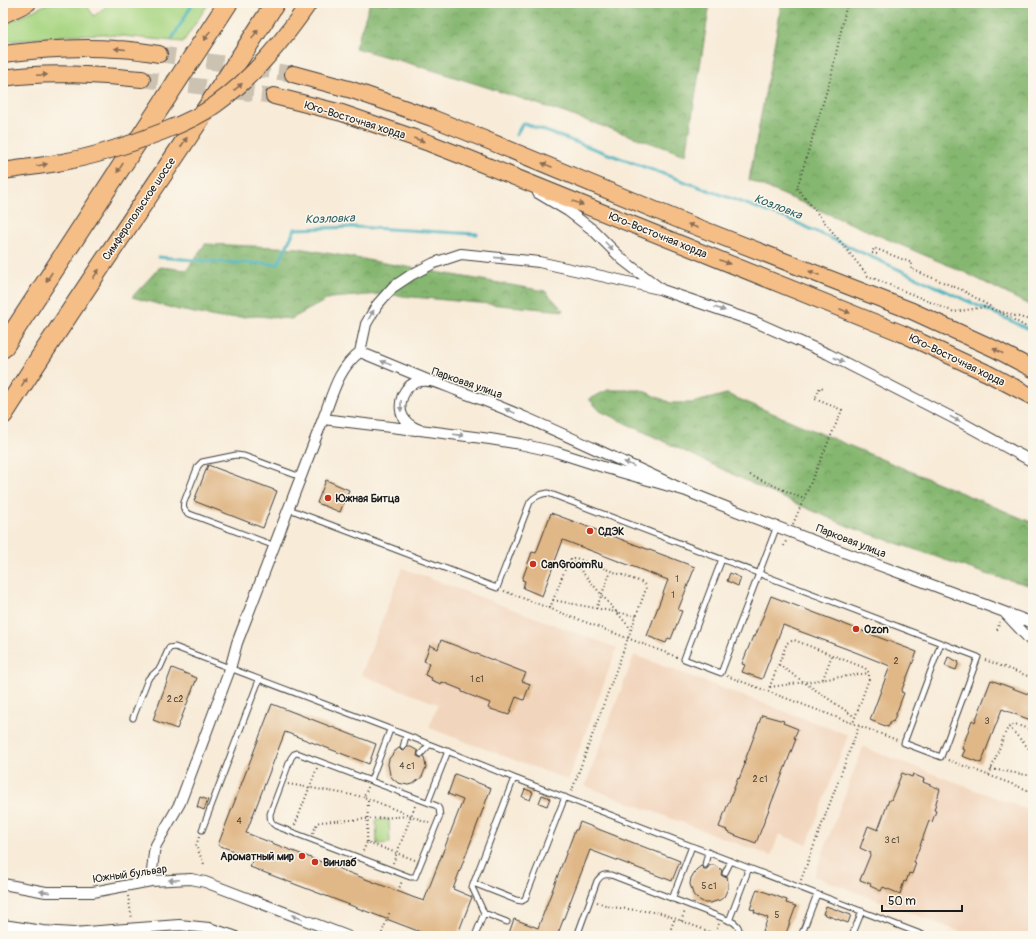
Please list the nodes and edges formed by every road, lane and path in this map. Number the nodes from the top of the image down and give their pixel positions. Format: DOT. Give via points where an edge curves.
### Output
graph roads {
  1 [pos="28,3"];
  2 [pos="228,3"];
  3 [pos="275,3"];
  4 [pos="309,3"];
  5 [pos="847,3"];
  6 [pos="3,15"];
  7 [pos="3,54"];
  8 [pos="159,54"];
  9 [pos="293,74"];
  10 [pos="3,78"];
  11 [pos="142,79"];
  12 [pos="274,96"];
  13 [pos="470,159"];
  14 [pos="3,171"];
  15 [pos="877,254"];
  16 [pos="662,290"];
  17 [pos="996,310"];
  18 [pos="1033,321"];
  19 [pos="1033,331"];
  20 [pos="3,348"];
  21 [pos="360,352"];
  22 [pos="1033,369"];
  23 [pos="436,383"];
  24 [pos="824,388"];
  25 [pos="1033,397"];
  26 [pos="3,415"];
  27 [pos="323,420"];
  28 [pos="420,430"];
  29 [pos="1033,462"];
  30 [pos="750,475"];
  31 [pos="301,477"];
  32 [pos="690,492"];
  33 [pos="804,499"];
  34 [pos="289,509"];
  35 [pos="794,523"];
  36 [pos="777,526"];
  37 [pos="275,546"];
  38 [pos="571,559"];
  39 [pos="722,559"];
  40 [pos="611,571"];
  41 [pos="759,574"];
  42 [pos="497,588"];
  43 [pos="602,594"];
  44 [pos="553,600"];
  45 [pos="550,608"];
  46 [pos="596,609"];
  47 [pos="1004,612"];
  48 [pos="617,613"];
  49 [pos="636,616"];
  50 [pos="1033,623"];
  51 [pos="631,629"];
  52 [pos="628,638"];
  53 [pos="942,643"];
  54 [pos="1033,643"];
  55 [pos="832,655"];
  56 [pos="978,657"];
  57 [pos="684,659"];
  58 [pos="778,664"];
  59 [pos="230,669"];
  60 [pos="869,673"];
  61 [pos="721,674"];
  62 [pos="1033,678"];
  63 [pos="823,679"];
  64 [pos="259,680"];
  65 [pos="804,682"];
  66 [pos="770,687"];
  67 [pos="768,691"];
  68 [pos="133,718"];
  69 [pos="855,718"];
  70 [pos="853,723"];
  71 [pos="859,726"];
  72 [pos="1009,727"];
  73 [pos="390,730"];
  74 [pos="1033,731"];
  75 [pos="406,736"];
  76 [pos="904,743"];
  77 [pos="429,745"];
  78 [pos="403,747"];
  79 [pos="448,751"];
  80 [pos="1033,753"];
  81 [pos="421,754"];
  82 [pos="940,757"];
  83 [pos="320,760"];
  84 [pos="991,769"];
  85 [pos="989,775"];
  86 [pos="1033,776"];
  87 [pos="514,778"];
  88 [pos="370,780"];
  89 [pos="282,783"];
  90 [pos="309,788"];
  91 [pos="1033,792"];
  92 [pos="364,798"];
  93 [pos="418,798"];
  94 [pos="567,798"];
  95 [pos="368,799"];
  96 [pos="428,802"];
  97 [pos="411,816"];
  98 [pos="368,818"];
  99 [pos="436,825"];
  100 [pos="202,830"];
  101 [pos="292,832"];
  102 [pos="311,839"];
  103 [pos="367,842"];
  104 [pos="692,846"];
  105 [pos="708,852"];
  106 [pos="396,853"];
  107 [pos="360,858"];
  108 [pos="731,861"];
  109 [pos="422,863"];
  110 [pos="204,864"];
  111 [pos="705,865"];
  112 [pos="749,868"];
  113 [pos="390,870"];
  114 [pos="725,873"];
  115 [pos="404,875"];
  116 [pos="151,881"];
  117 [pos="473,883"];
  118 [pos="3,884"];
  119 [pos="127,887"];
  120 [pos="799,887"];
  121 [pos="398,891"];
  122 [pos="817,894"];
  123 [pos="672,899"];
  124 [pos="590,900"];
  125 [pos="390,911"];
  126 [pos="862,911"];
  127 [pos="484,914"];
  128 [pos="721,917"];
  129 [pos="675,918"];
  130 [pos="729,921"];
  131 [pos="506,922"];
  132 [pos="3,925"];
  133 [pos="134,928"];
  134 [pos="382,933"];
  135 [pos="714,935"];
  136 [pos="234,936"];
  137 [pos="347,936"];
  138 [pos="475,936"];
  139 [pos="578,936"];
  140 [pos="668,936"];
  141 [pos="738,936"];
  142 [pos="801,936"];
  143 [pos="852,936"];
  144 [pos="926,936"];
  1 -- 6 [label="main road"];
  2 -- 20 [label="highway, one-way"];
  26 -- 3 [label="highway, Симферопольское шоссе, one-way"];
  14 -- 4 [label="main road, one-way, bridge" via="103,153 147,138 196,116 214,106 244,82 288,32"];
  5 -- 17 [label="path" via="831,76 797,188 868,276 954,312 985,307"];
  8 -- 7 [label="main road, one-way" via="88,48 57,48"];
  22 -- 9 [label="main road, Юго-Восточная хорда, one-way" via="912,311 684,222 432,118 352,90"];
  10 -- 11 [label="main road, one-way" via="79,74"];
  12 -- 13 [label="main road, Юго-Восточная хорда, one-way" via="342,113"];
  13 -- 16 [label="street, one-way" via="568,211 593,230 623,260"];
  13 -- 25 [label="main road, Юго-Восточная хорда, one-way" via="901,333"];
  15 -- 17 [label="path" via="872,253 874,248 912,262 911,268 962,290"];
  21 -- 16 [label="street, one-way" via="366,324 392,287 434,263 462,254 539,262"];
  16 -- 29 [label="street, one-way" via="754,321 828,354 958,420"];
  17 -- 18 [label="path"];
  17 -- 19 [label="path"];
  23 -- 21 [label="street, one-way"];
  21 -- 27 [label="street" via="353,357 340,376"];
  23 -- 28 [label="street, Парковая улица, one-way" via="421,381 411,385 403,393 401,412 411,426"];
  32 -- 23 [label="street, Парковая улица, one-way" via="532,420"];
  24 -- 33 [label="path" via="820,387 815,399 842,410"];
  27 -- 28 [label="street"];
  27 -- 31 [label="street"];
  28 -- 32 [label="street, Парковая улица, one-way" via="527,445"];
  30 -- 33 [label="path"];
  31 -- 34 [label="street"];
  31 -- 37 [label="lane" via="247,456 236,455 204,461 199,464 184,502 183,508 187,513"];
  32 -- 36 [label="street, Парковая улица"];
  33 -- 35 [label="path"];
  34 -- 37 [label="street"];
  34 -- 42 [label="lane"];
  36 -- 41 [label="lane"];
  36 -- 47 [label="street, Парковая улица"];
  37 -- 59 [label="street"];
  38 -- 40 [label="path" via="576,558"];
  38 -- 43 [label="path"];
  38 -- 44 [label="path"];
  39 -- 41 [label="lane"];
  39 -- 42 [label="lane" via="548,493 534,497 530,502"];
  39 -- 57 [label="lane"];
  40 -- 43 [label="path"];
  40 -- 49 [label="path" via="645,585 645,594"];
  41 -- 53 [label="lane"];
  41 -- 61 [label="lane"];
  42 -- 45 [label="path"];
  43 -- 46 [label="path"];
  43 -- 48 [label="path"];
  44 -- 45 [label="path"];
  44 -- 46 [label="path"];
  45 -- 52 [label="path"];
  46 -- 48 [label="path"];
  47 -- 50 [label="street, Парковая улица"];
  47 -- 54 [label="street, Парковая улица"];
  48 -- 49 [label="path"];
  48 -- 51 [label="path"];
  49 -- 51 [label="path"];
  51 -- 52 [label="path"];
  52 -- 57 [label="path"];
  52 -- 94 [label="path"];
  53 -- 56 [label="lane"];
  53 -- 76 [label="lane"];
  55 -- 58 [label="path" via="794,640 787,643"];
  55 -- 60 [label="path" via="865,668"];
  55 -- 63 [label="path"];
  56 -- 62 [label="path"];
  56 -- 82 [label="lane"];
  57 -- 61 [label="lane"];
  58 -- 65 [label="path"];
  58 -- 66 [label="path"];
  59 -- 64 [label="lane"];
  59 -- 68 [label="lane" via="169,648 160,668 148,679"];
  59 -- 116 [label="street" via="180,803 156,845"];
  60 -- 63 [label="path"];
  60 -- 69 [label="path" via="870,679"];
  61 -- 67 [label="path"];
  63 -- 65 [label="path"];
  64 -- 73 [label="lane"];
  64 -- 100 [label="lane"];
  65 -- 66 [label="path"];
  65 -- 69 [label="path"];
  66 -- 67 [label="path"];
  67 -- 70 [label="path"];
  69 -- 70 [label="path"];
  70 -- 71 [label="path"];
  71 -- 76 [label="path"];
  71 -- 120 [label="path"];
  72 -- 74 [label="path" via="1015,724"];
  72 -- 80 [label="path"];
  72 -- 84 [label="path"];
  73 -- 75 [label="lane"];
  73 -- 88 [label="lane"];
  75 -- 77 [label="lane"];
  75 -- 78 [label="lane"];
  76 -- 82 [label="lane"];
  77 -- 79 [label="lane"];
  77 -- 81 [label="lane"];
  79 -- 87 [label="lane"];
  79 -- 96 [label="lane"];
  82 -- 85 [label="path"];
  83 -- 88 [label="lane"];
  83 -- 89 [label="lane" via="301,753 294,754"];
  83 -- 90 [label="path"];
  84 -- 85 [label="path"];
  84 -- 86 [label="path"];
  85 -- 91 [label="path"];
  87 -- 94 [label="lane"];
  87 -- 117 [label="lane"];
  88 -- 92 [label="path"];
  88 -- 93 [label="lane"];
  89 -- 90 [label="path"];
  89 -- 101 [label="lane" via="270,819 276,826"];
  90 -- 92 [label="path"];
  90 -- 101 [label="path"];
  92 -- 95 [label="path"];
  93 -- 96 [label="lane"];
  93 -- 97 [label="path"];
  94 -- 104 [label="lane"];
  94 -- 117 [label="lane" via="525,899 516,900"];
  95 -- 97 [label="path"];
  95 -- 98 [label="path"];
  96 -- 99 [label="lane" via="439,809 440,816"];
  97 -- 98 [label="path"];
  97 -- 99 [label="path"];
  97 -- 106 [label="path"];
  98 -- 102 [label="path" via="318,822"];
  98 -- 103 [label="path"];
  99 -- 109 [label="lane"];
  100 -- 110 [label="path" via="196,846"];
  101 -- 102 [label="lane"];
  102 -- 107 [label="lane"];
  103 -- 106 [label="path"];
  103 -- 107 [label="path"];
  104 -- 105 [label="lane"];
  104 -- 123 [label="lane"];
  105 -- 108 [label="lane"];
  105 -- 111 [label="lane"];
  106 -- 109 [label="path"];
  106 -- 113 [label="path"];
  107 -- 113 [label="lane"];
  108 -- 112 [label="lane"];
  108 -- 114 [label="lane"];
  109 -- 115 [label="lane" via="415,877"];
  112 -- 120 [label="lane"];
  112 -- 130 [label="lane"];
  113 -- 115 [label="lane"];
  115 -- 121 [label="path"];
  116 -- 119 [label="street, Южный бульвар"];
  137 -- 116 [label="street, Южный бульвар, one-way" via="205,882 192,879"];
  117 -- 127 [label="lane" via="472,887"];
  119 -- 118 [label="street, Южный бульвар, one-way" via="93,892 46,892"];
  119 -- 133 [label="path"];
  120 -- 122 [label="lane"];
  122 -- 126 [label="lane"];
  122 -- 142 [label="lane"];
  123 -- 124 [label="lane" via="606,874 601,876"];
  123 -- 128 [label="lane"];
  124 -- 129 [label="path" via="611,907 661,913"];
  124 -- 139 [label="lane"];
  125 -- 134 [label="path"];
  126 -- 143 [label="lane"];
  126 -- 144 [label="lane"];
  127 -- 131 [label="lane"];
  127 -- 138 [label="lane"];
  128 -- 130 [label="lane"];
  128 -- 135 [label="path"];
  129 -- 135 [label="path"];
  129 -- 140 [label="path"];
  130 -- 141 [label="lane" via="738,925"];
  132 -- 133 [label="street" via="73,933"];
  133 -- 136 [label="street" via="179,925 209,928"];
}
